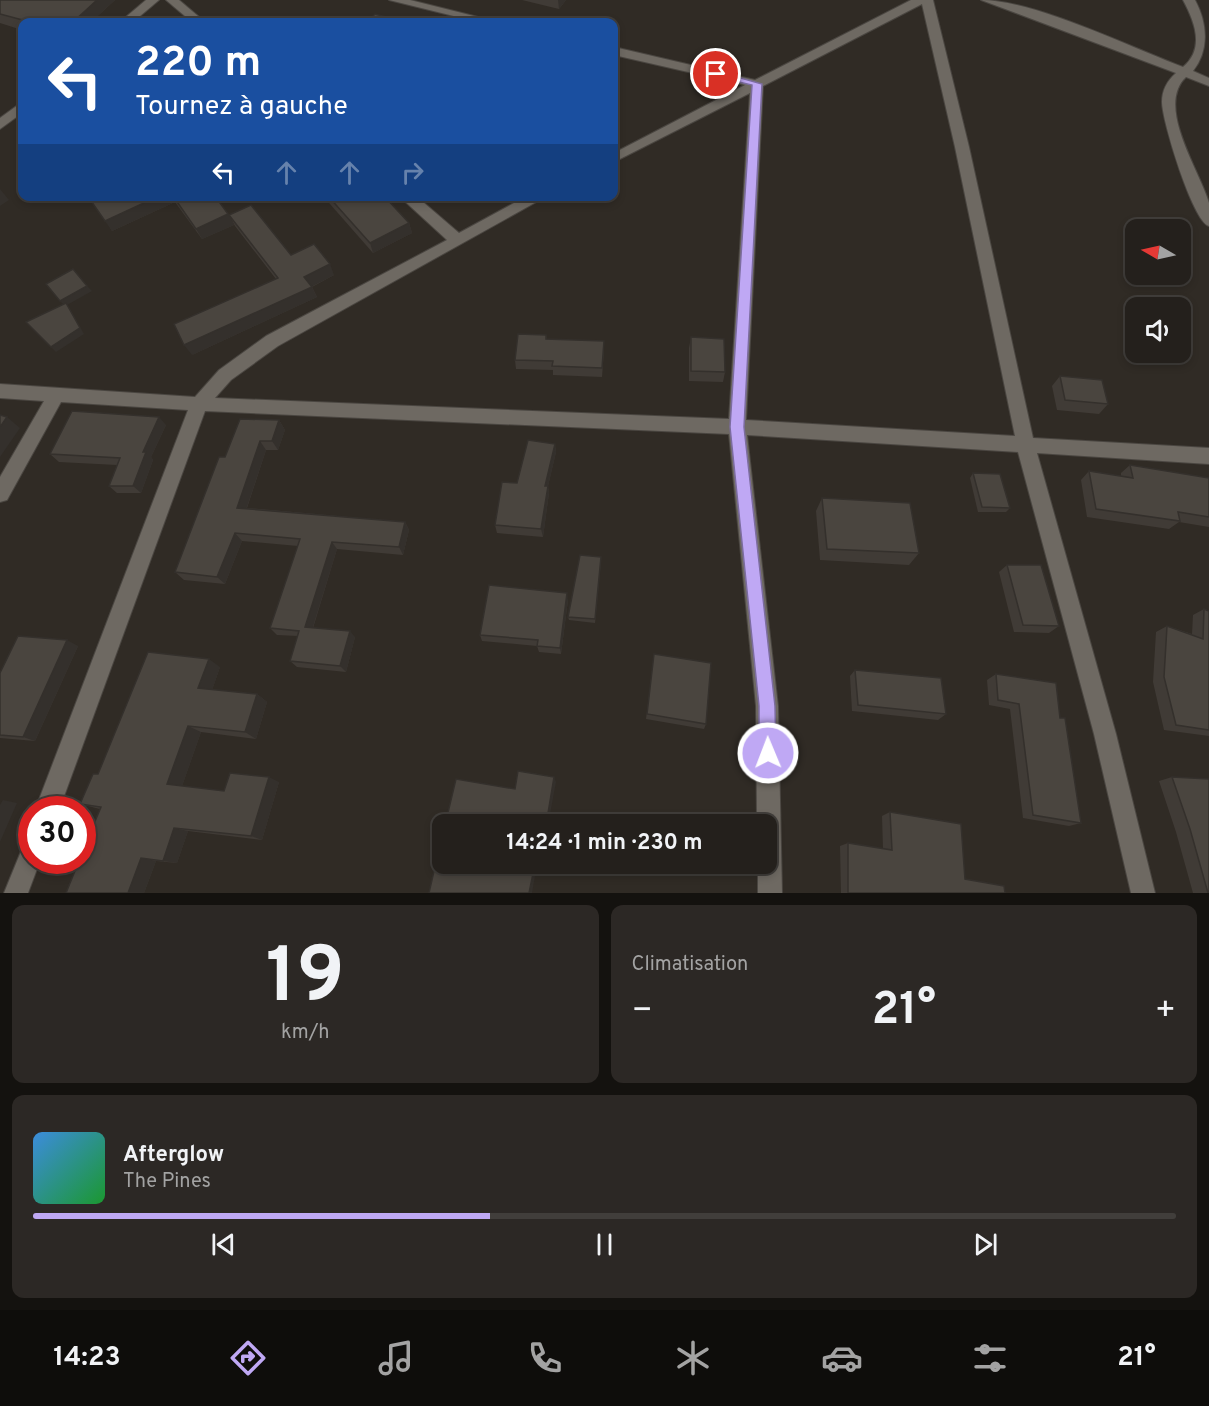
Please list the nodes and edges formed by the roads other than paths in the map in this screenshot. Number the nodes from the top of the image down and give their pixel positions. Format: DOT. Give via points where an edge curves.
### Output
graph roads {
  1 [pos="153,0"];
  2 [pos="172,0"];
  3 [pos="395,0"];
  4 [pos="920,0"];
  5 [pos="927,0"];
  6 [pos="987,0"];
  7 [pos="1189,0"];
  8 [pos="131,18"];
  9 [pos="194,18"];
  10 [pos="474,18"];
  11 [pos="618,52"];
  12 [pos="1183,72"];
  13 [pos="1209,82"];
  14 [pos="757,84"];
  15 [pos="18,109"];
  16 [pos="0,125"];
  17 [pos="618,156"];
  18 [pos="412,201"];
  19 [pos="531,201"];
  20 [pos="1209,221"];
  21 [pos="458,241"];
  22 [pos="0,391"];
  23 [pos="56,395"];
  24 [pos="199,404"];
  25 [pos="737,427"];
  26 [pos="1025,443"];
  27 [pos="1209,456"];
  28 [pos="0,494"];
  29 [pos="52,796"];
  30 [pos="23,874"];
  31 [pos="16,893"];
  32 [pos="770,893"];
  33 [pos="1143,893"];
  1 -- 8 [label="street"];
  2 -- 9 [label="street"];
  3 -- 10 [label="street"];
  4 -- 14 [label="street"];
  5 -- 26 [label="street"];
  6 -- 12 [label="street" via="1053,21"];
  7 -- 12 [label="street" via="1205,47 1199,59"];
  11 -- 14 [label="street"];
  12 -- 13 [label="street"];
  12 -- 20 [label="street" via="1170,90 1170,109 1175,136"];
  14 -- 17 [label="street"];
  14 -- 25 [label="street"];
  15 -- 16 [label="street"];
  18 -- 21 [label="street"];
  19 -- 21 [label="street"];
  21 -- 24 [label="street" via="272,341 225,375"];
  22 -- 23 [label="street"];
  23 -- 24 [label="street"];
  23 -- 28 [label="street"];
  24 -- 25 [label="street"];
  24 -- 29 [label="street"];
  25 -- 26 [label="street"];
  25 -- 32 [label="street" via="767,706"];
  26 -- 27 [label="street"];
  26 -- 33 [label="street" via="1105,734"];
  30 -- 31 [label="street"];
}
